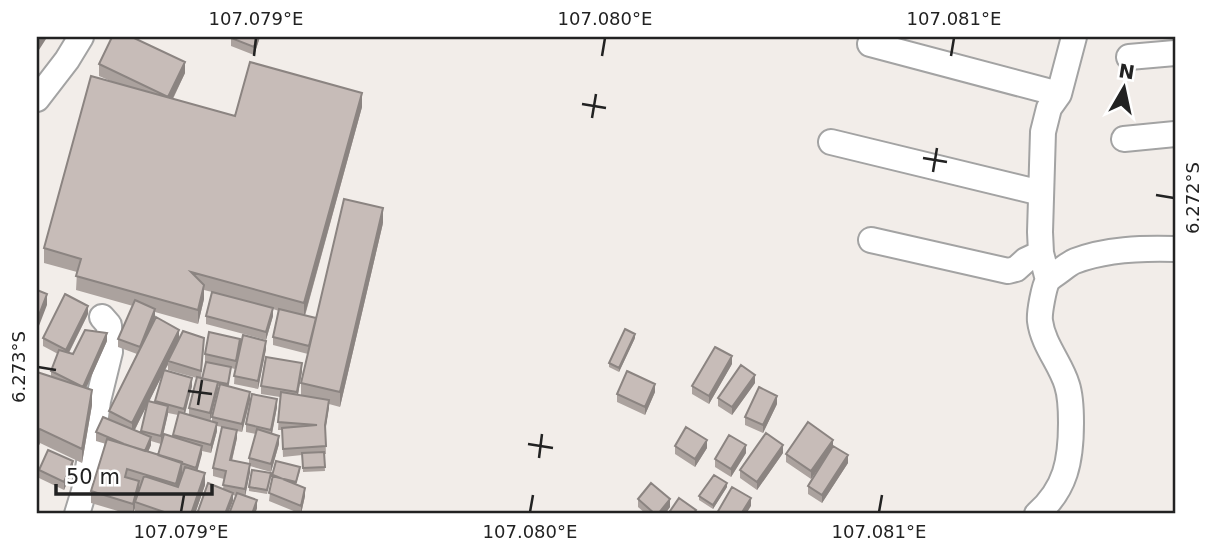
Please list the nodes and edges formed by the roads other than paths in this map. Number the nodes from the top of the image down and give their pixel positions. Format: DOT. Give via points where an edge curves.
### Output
graph roads {
  1 [pos="81,37"];
  2 [pos="1074,37"];
  3 [pos="870,44"];
  4 [pos="1175,53"];
  5 [pos="1129,57"];
  6 [pos="1059,94"];
  7 [pos="37,99"];
  8 [pos="1175,134"];
  9 [pos="1124,139"];
  10 [pos="831,142"];
  11 [pos="1041,193"];
  12 [pos="871,240"];
  13 [pos="1175,249"];
  14 [pos="1041,253"];
  15 [pos="1048,280"];
  16 [pos="102,317"];
  17 [pos="77,514"];
  18 [pos="1037,514"];
  1 -- 7 [label="street"];
  2 -- 6 [label="street"];
  3 -- 6 [label="street"];
  4 -- 5 [label="street"];
  6 -- 11 [label="street" via="1049,108 1043,132"];
  8 -- 9 [label="street"];
  10 -- 11 [label="street"];
  11 -- 14 [label="street"];
  12 -- 14 [label="street" via="1008,271"];
  13 -- 15 [label="street" via="1101,254 1073,262"];
  14 -- 15 [label="street"];
  15 -- 18 [label="street" via="1040,322 1068,386 1071,433 1065,474 1049,504"];
  16 -- 17 [label="street" via="109,325 110,352"];
}
